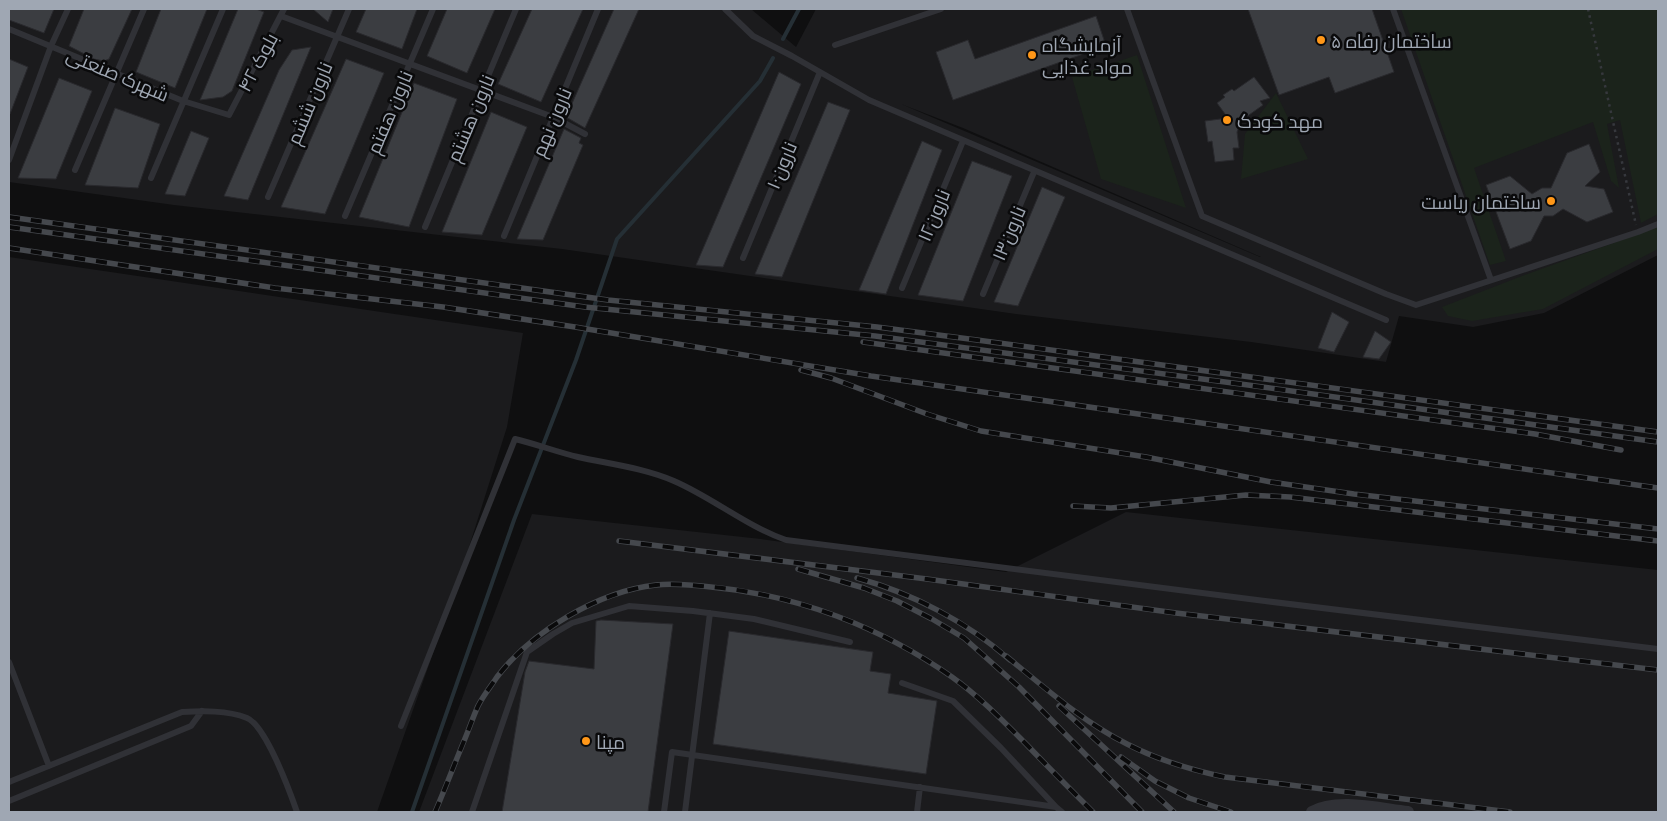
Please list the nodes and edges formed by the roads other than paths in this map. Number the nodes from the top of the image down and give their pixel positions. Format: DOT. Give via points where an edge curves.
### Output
graph roads {
  1 [pos="68,9"];
  2 [pos="144,9"];
  3 [pos="223,9"];
  4 [pos="284,9"];
  5 [pos="349,9"];
  6 [pos="433,9"];
  7 [pos="516,9"];
  8 [pos="598,9"];
  9 [pos="725,9"];
  10 [pos="941,9"];
  11 [pos="1127,9"];
  12 [pos="1393,9"];
  13 [pos="281,16"];
  14 [pos="9,29"];
  15 [pos="338,37"];
  16 [pos="835,45"];
  17 [pos="51,46"];
  18 [pos="410,64"];
  19 [pos="820,72"];
  20 [pos="115,73"];
  21 [pos="481,90"];
  22 [pos="183,101"];
  23 [pos="229,115"];
  24 [pos="553,117"];
  25 [pos="585,134"];
  26 [pos="964,141"];
  27 [pos="9,160"];
  28 [pos="75,170"];
  29 [pos="1034,172"];
  30 [pos="151,178"];
  31 [pos="268,198"];
  32 [pos="345,216"];
  33 [pos="1658,224"];
  34 [pos="424,227"];
  35 [pos="504,236"];
  36 [pos="742,258"];
  37 [pos="1491,280"];
  38 [pos="902,288"];
  39 [pos="983,294"];
  40 [pos="1386,320"];
  41 [pos="710,613"];
  42 [pos="850,642"];
  43 [pos="1658,649"];
  44 [pos="9,662"];
  45 [pos="902,683"];
  46 [pos="202,711"];
  47 [pos="401,726"];
  48 [pos="691,755"];
  49 [pos="48,766"];
  50 [pos="9,782"];
  51 [pos="920,787"];
  52 [pos="9,801"];
  53 [pos="1056,807"];
  54 [pos="297,812"];
  55 [pos="472,812"];
  56 [pos="664,812"];
  57 [pos="685,812"];
  58 [pos="916,812"];
  59 [pos="1062,812"];
  60 [pos="1312,812"];
  61 [pos="1408,812"];
  1 -- 17 [label="lane"];
  2 -- 20 [label="lane"];
  3 -- 22 [label="lane"];
  4 -- 13 [label="lane, بلوک ۴۲"];
  5 -- 15 [label="lane, نارون ششم"];
  6 -- 18 [label="lane, نارون هفتم"];
  7 -- 21 [label="lane, نارون هشتم"];
  8 -- 24 [label="lane, نارون نهم"];
  9 -- 19 [label="lane" via="753,36"];
  10 -- 16 [label="lane"];
  11 -- 37 [label="lane" via="1202,216 1416,305"];
  12 -- 37 [label="lane"];
  13 -- 15 [label="lane"];
  13 -- 23 [label="lane, بلوک ۴۲"];
  14 -- 17 [label="lane, شهرک صنعتی"];
  15 -- 18 [label="lane"];
  15 -- 31 [label="lane, نارون ششم"];
  17 -- 20 [label="lane, شهرک صنعتی"];
  17 -- 27 [label="lane"];
  18 -- 21 [label="lane"];
  18 -- 32 [label="lane, نارون هفتم"];
  19 -- 26 [label="lane" via="869,100"];
  19 -- 36 [label="lane, نارون۱۰"];
  20 -- 22 [label="lane, شهرک صنعتی"];
  20 -- 28 [label="lane"];
  21 -- 24 [label="lane"];
  21 -- 34 [label="lane, نارون هشتم"];
  22 -- 23 [label="lane, شهرک صنعتی"];
  22 -- 30 [label="lane"];
  24 -- 25 [label="lane"];
  24 -- 35 [label="lane, نارون نهم"];
  26 -- 29 [label="lane"];
  26 -- 38 [label="lane, نارون۱۲"];
  29 -- 39 [label="lane, نارون۱۳"];
  29 -- 40 [label="lane"];
  33 -- 37 [label="lane"];
  41 -- 42 [label="lane"];
  41 -- 48 [label="lane"];
  41 -- 55 [label="lane" via="629,606 572,623 527,652"];
  43 -- 47 [label="lane" via="786,540 765,533 674,481 515,439"];
  44 -- 49 [label="lane"];
  45 -- 53 [label="lane" via="953,701"];
  46 -- 49 [label="lane" via="182,712"];
  46 -- 52 [label="lane" via="191,726"];
  46 -- 54 [label="lane" via="248,719 260,732 282,772"];
  48 -- 51 [label="lane"];
  48 -- 56 [label="lane" via="672,752"];
  48 -- 57 [label="lane"];
  49 -- 50 [label="lane"];
  51 -- 53 [label="lane"];
  51 -- 58 [label="lane"];
  53 -- 59 [label="lane"];
  60 -- 61 [label="street" via="1339,804"];
}
